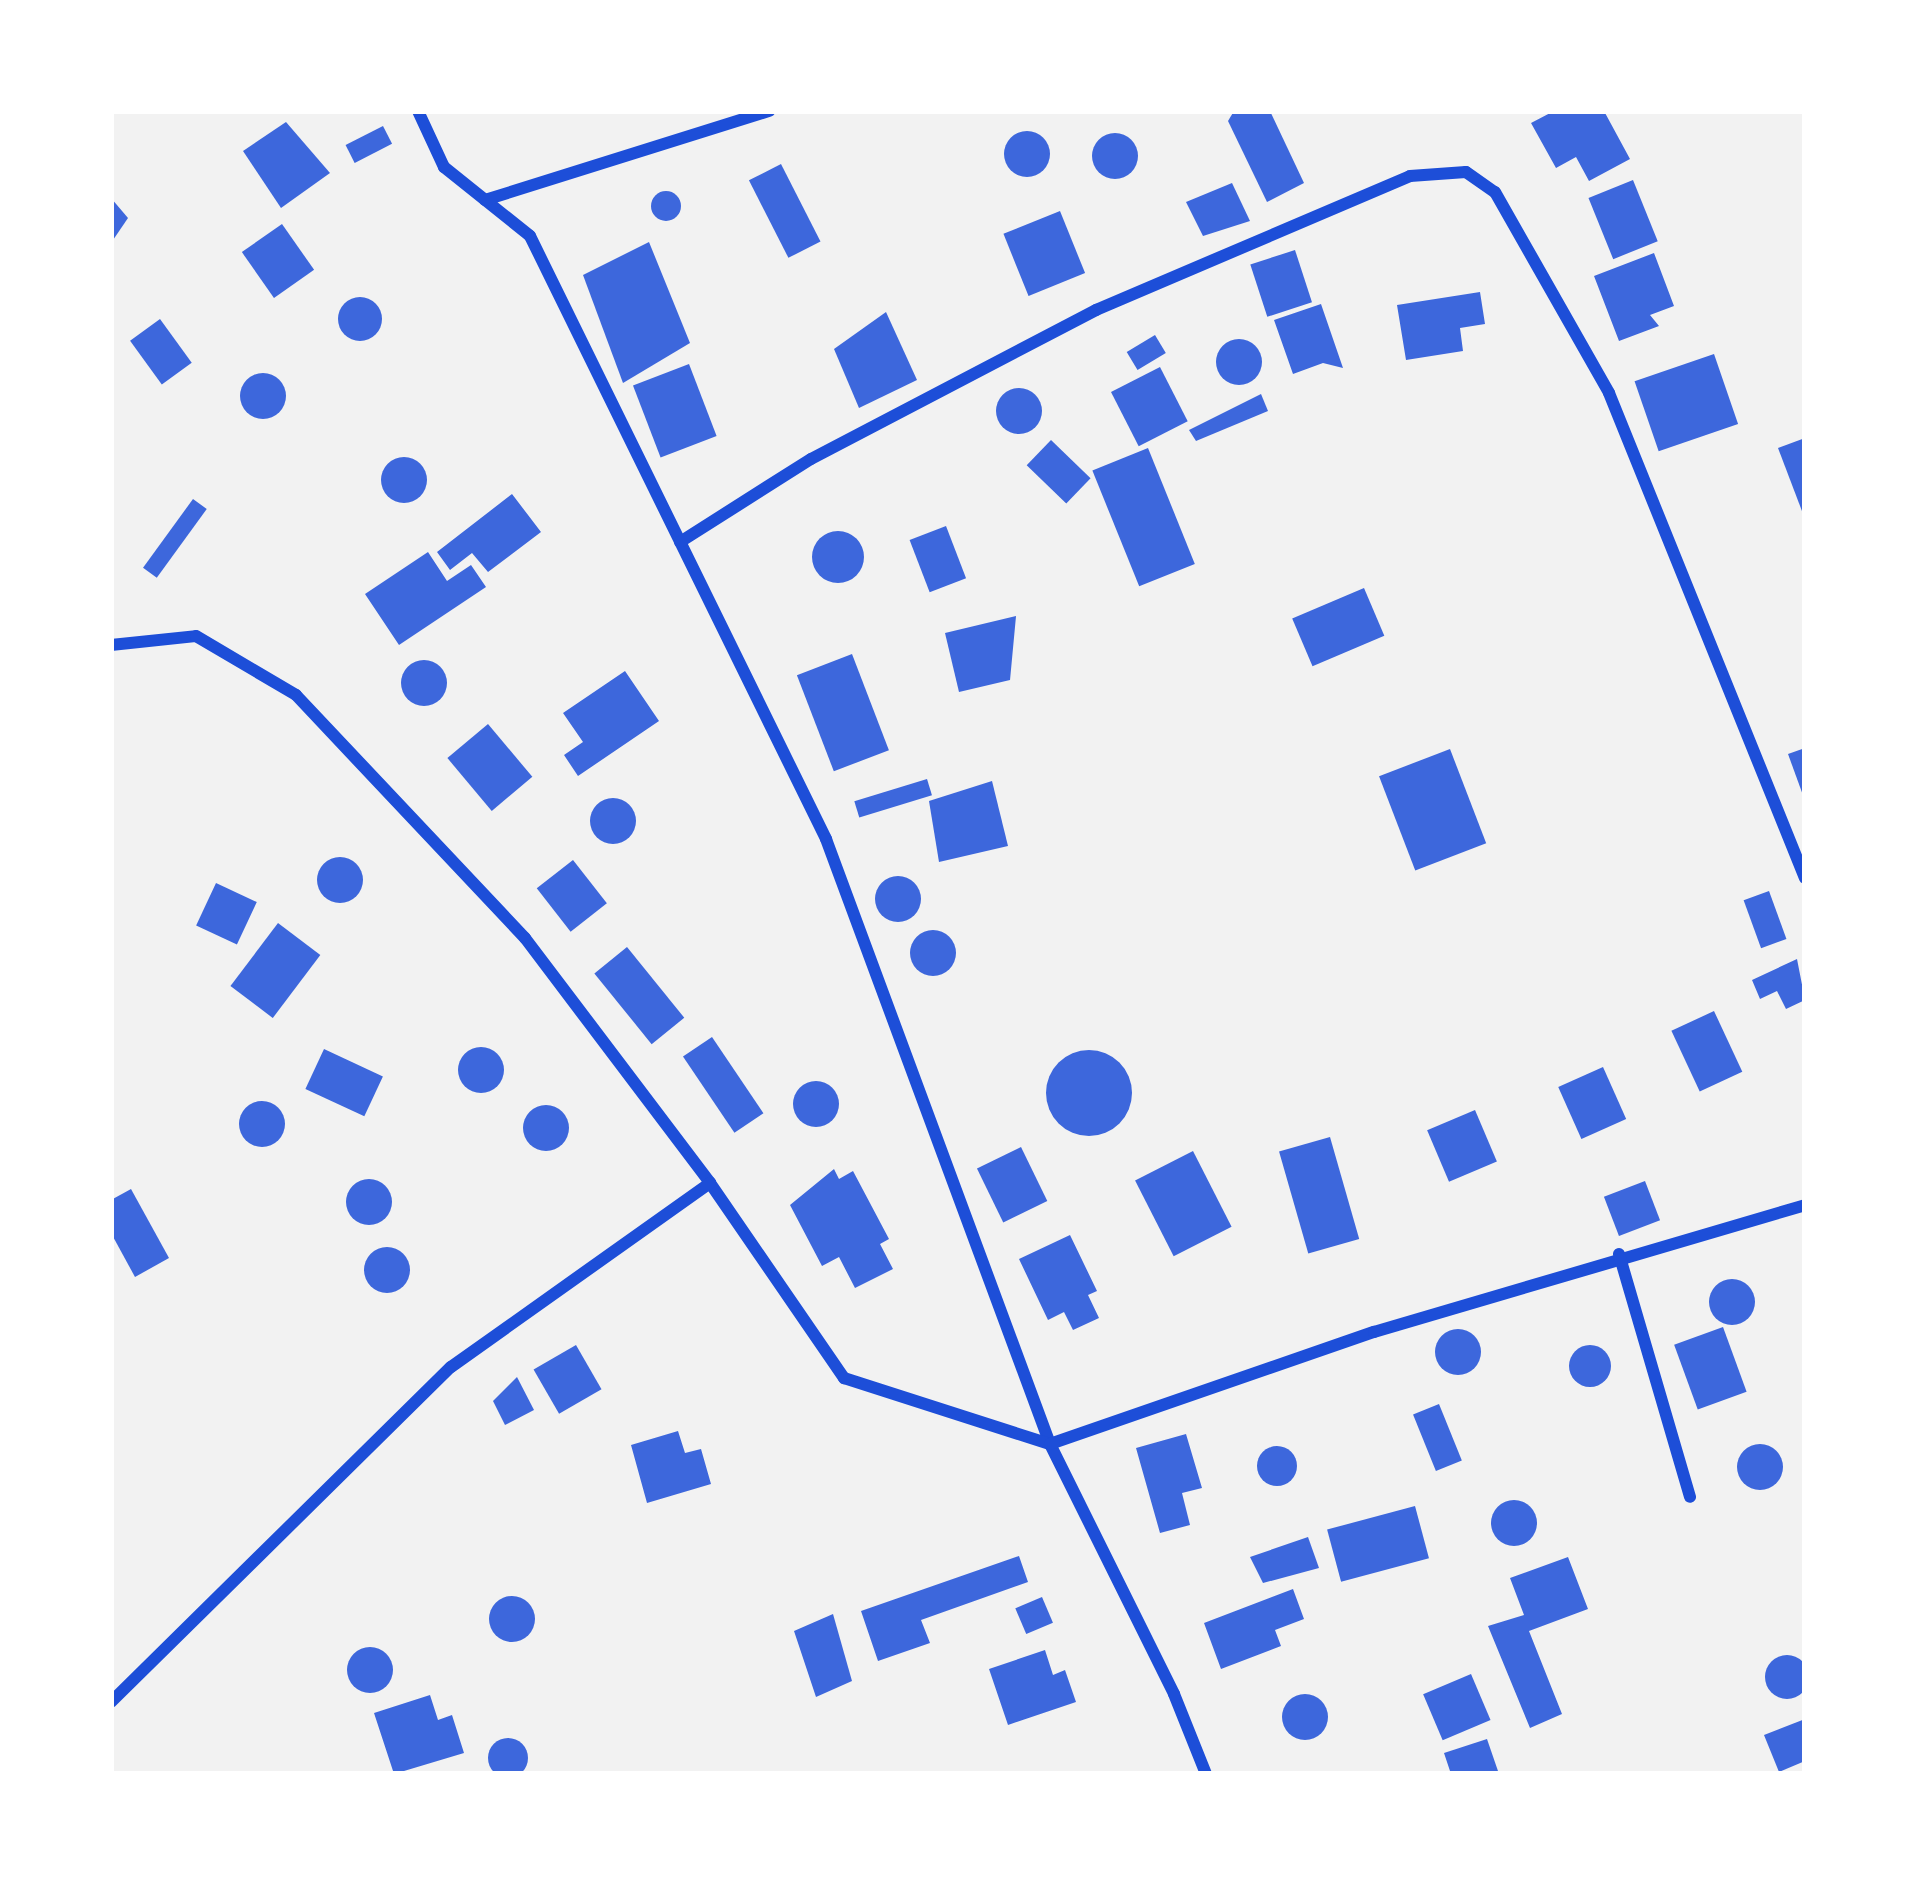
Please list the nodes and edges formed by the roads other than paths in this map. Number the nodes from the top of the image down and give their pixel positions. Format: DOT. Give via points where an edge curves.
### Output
graph roads {
  1 [pos="418,111"];
  2 [pos="769,111"];
  3 [pos="485,200"];
  4 [pos="680,542"];
  5 [pos="111,645"];
  6 [pos="1805,878"];
  7 [pos="710,1183"];
  8 [pos="1805,1205"];
  9 [pos="1619,1254"];
  10 [pos="1050,1444"];
  11 [pos="1690,1496"];
  12 [pos="111,1702"];
  13 [pos="1205,1774"];
  1 -- 3 [label="street" via="444,167"];
  2 -- 3 [label="street"];
  3 -- 4 [label="street" via="530,236"];
  4 -- 6 [label="street" via="811,459 1096,310 1410,176 1466,172 1495,192 1609,393"];
  4 -- 10 [label="street" via="826,839"];
  5 -- 7 [label="street" via="196,636 296,695 525,938"];
  7 -- 10 [label="street" via="844,1378"];
  7 -- 12 [label="street" via="451,1367"];
  8 -- 9 [label="street"];
  9 -- 10 [label="street"];
  9 -- 11 [label="street"];
  10 -- 13 [label="street"];
}
